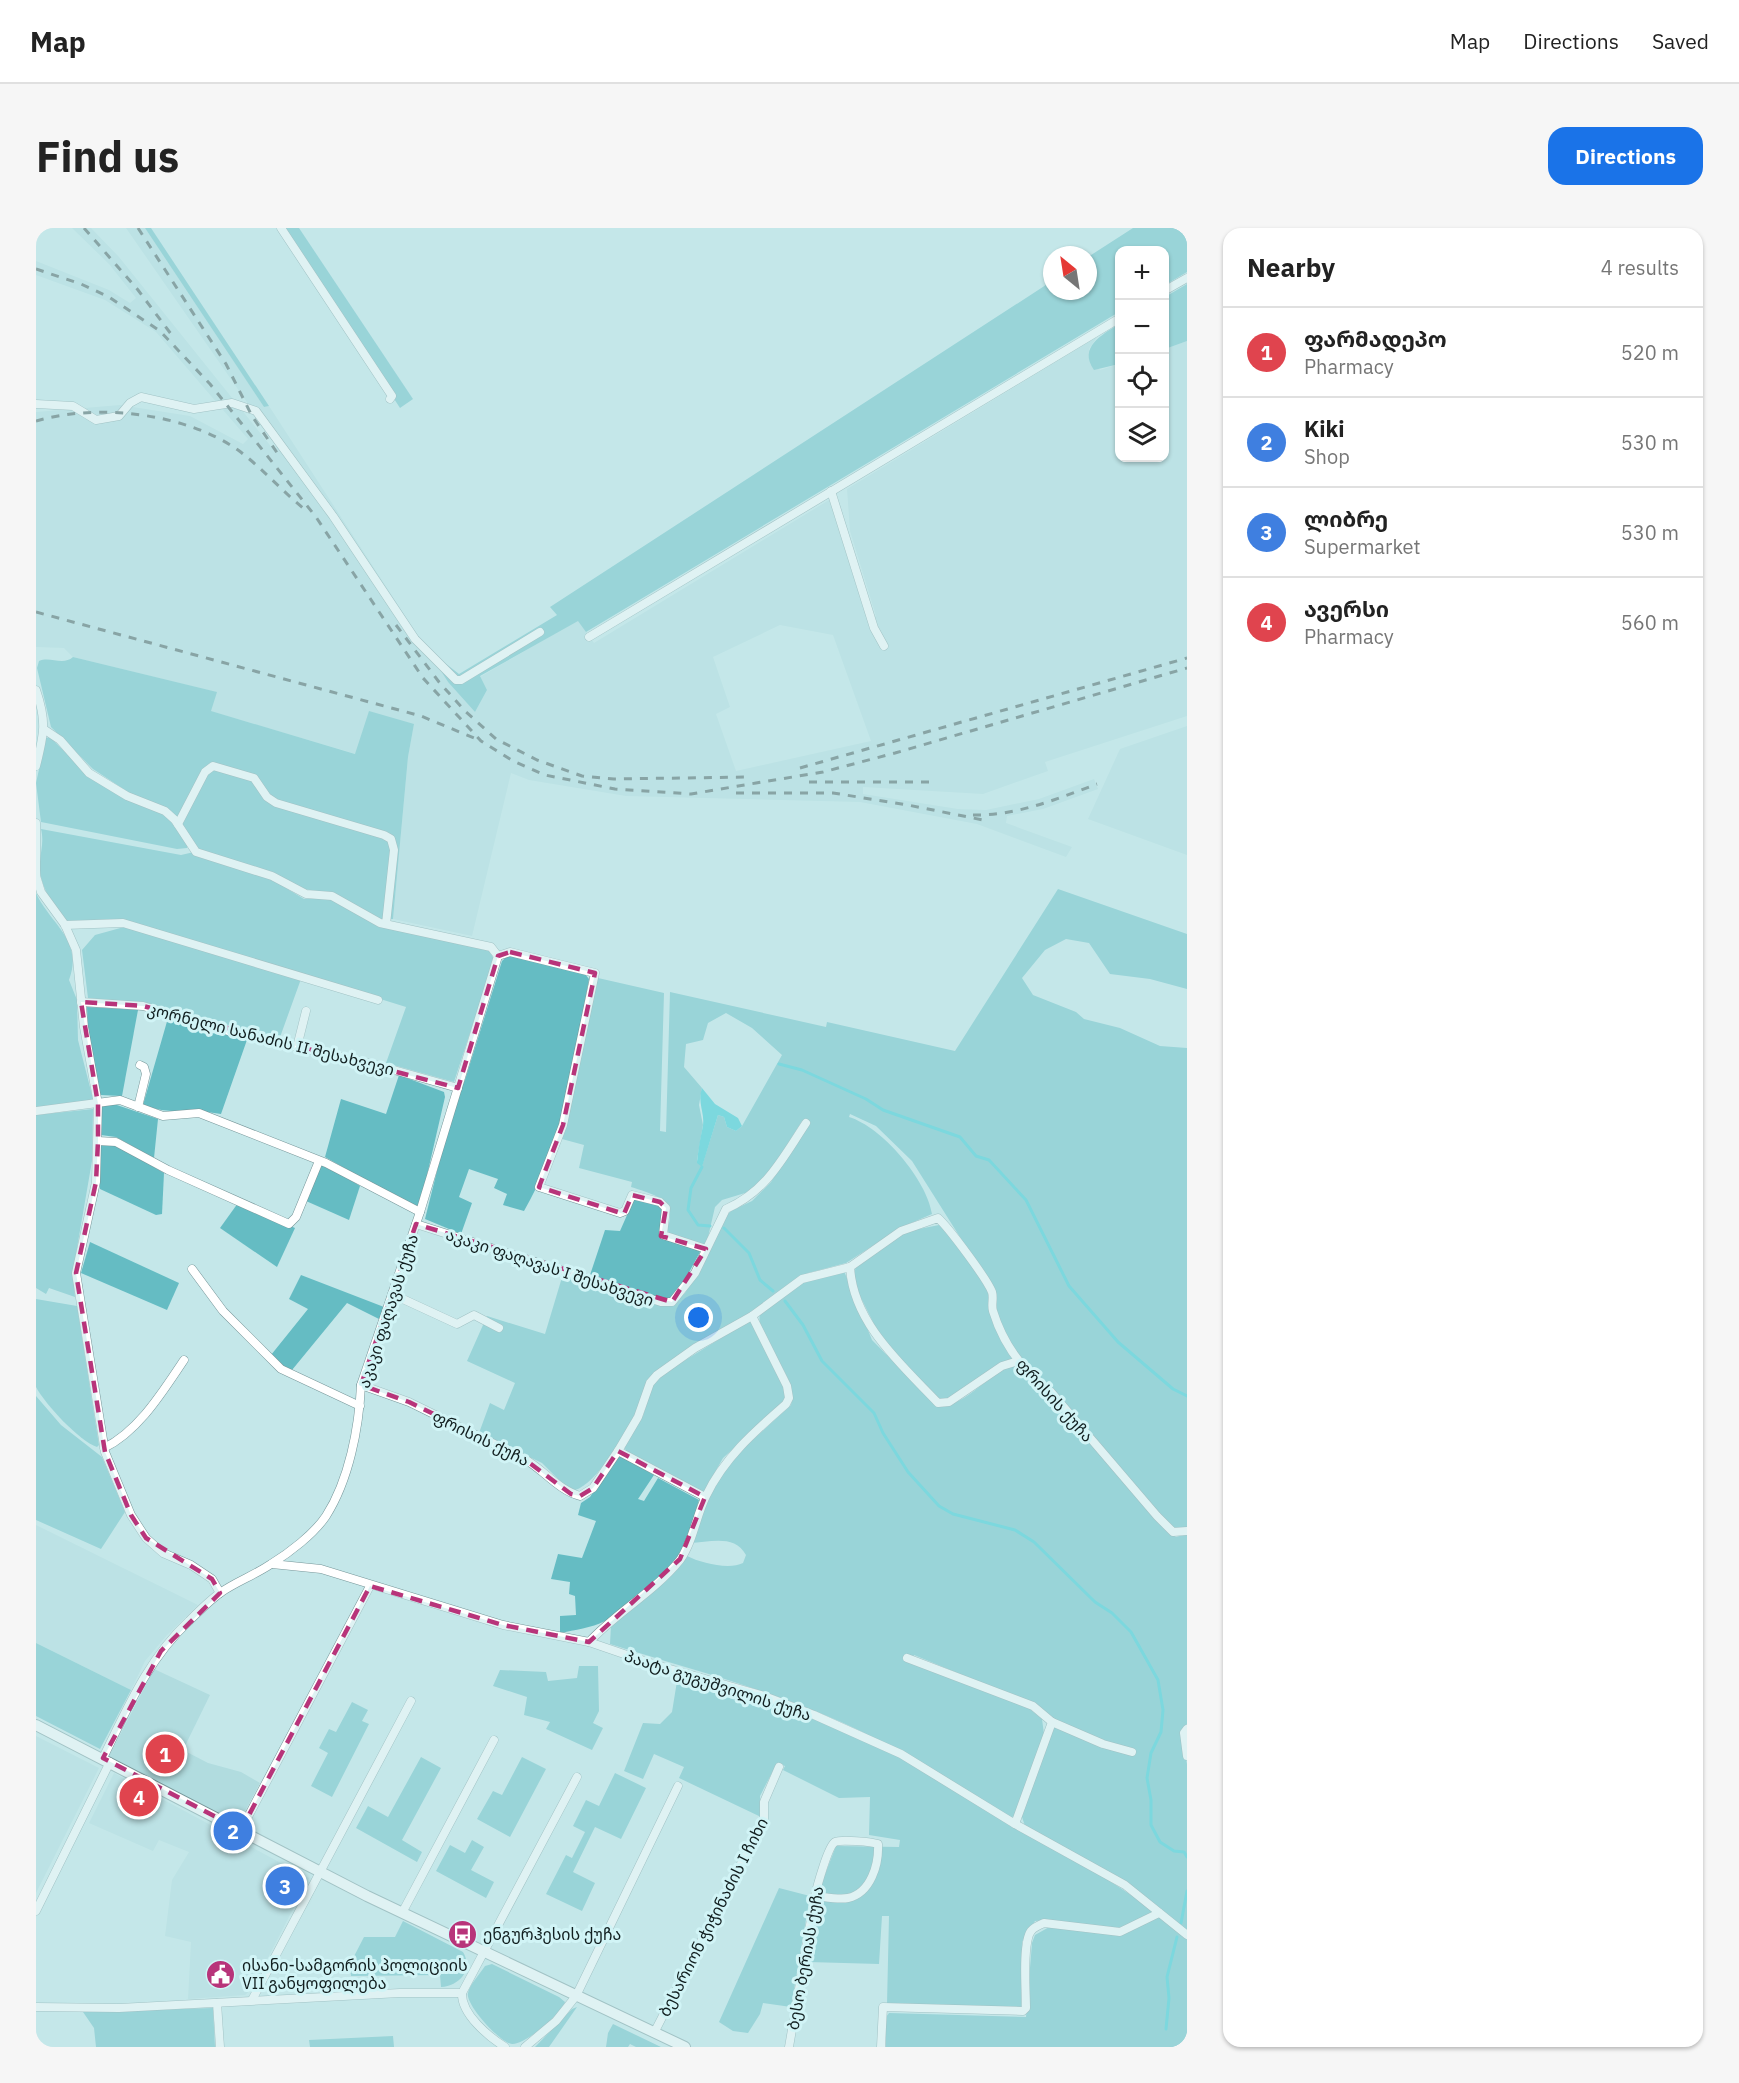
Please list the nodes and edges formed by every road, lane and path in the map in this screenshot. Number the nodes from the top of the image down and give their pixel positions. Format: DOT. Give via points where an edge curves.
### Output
graph roads {
  1 [pos="281,228"];
  2 [pos="1187,278"];
  3 [pos="1169,288"];
  4 [pos="1115,320"];
  5 [pos="390,399"];
  6 [pos="36,404"];
  7 [pos="831,491"];
  8 [pos="540,632"];
  9 [pos="589,637"];
  10 [pos="884,646"];
  11 [pos="36,690"];
  12 [pos="45,730"];
  13 [pos="36,766"];
  14 [pos="36,824"];
  15 [pos="178,824"];
  16 [pos="386,924"];
  17 [pos="65,925"];
  18 [pos="498,956"];
  19 [pos="378,1000"];
  20 [pos="81,1002"];
  21 [pos="306,1011"];
  22 [pos="297,1047"];
  23 [pos="140,1065"];
  24 [pos="458,1088"];
  25 [pos="98,1104"];
  26 [pos="138,1107"];
  27 [pos="36,1111"];
  28 [pos="806,1123"];
  29 [pos="98,1141"];
  30 [pos="319,1161"];
  31 [pos="420,1212"];
  32 [pos="416,1224"];
  33 [pos="706,1249"];
  34 [pos="850,1266"];
  35 [pos="192,1269"];
  36 [pos="392,1294"];
  37 [pos="752,1316"];
  38 [pos="499,1328"];
  39 [pos="184,1360"];
  40 [pos="1018,1361"];
  41 [pos="361,1385"];
  42 [pos="360,1406"];
  43 [pos="105,1448"];
  44 [pos="618,1451"];
  45 [pos="705,1497"];
  46 [pos="1184,1532"];
  47 [pos="272,1564"];
  48 [pos="370,1586"];
  49 [pos="220,1593"];
  50 [pos="589,1642"];
  51 [pos="907,1658"];
  52 [pos="411,1701"];
  53 [pos="1052,1722"];
  54 [pos="36,1725"];
  55 [pos="1187,1729"];
  56 [pos="494,1740"];
  57 [pos="1132,1752"];
  58 [pos="1187,1755"];
  59 [pos="106,1760"];
  60 [pos="779,1767"];
  61 [pos="577,1777"];
  62 [pos="678,1786"];
  63 [pos="1015,1824"];
  64 [pos="241,1830"];
  65 [pos="319,1871"];
  66 [pos="815,1896"];
  67 [pos="36,1911"];
  68 [pos="402,1913"];
  69 [pos="1159,1913"];
  70 [pos="1187,1935"];
  71 [pos="483,1953"];
  72 [pos="462,1994"];
  73 [pos="576,1996"];
  74 [pos="252,2000"];
  75 [pos="217,2003"];
  76 [pos="36,2007"];
  77 [pos="654,2033"];
  78 [pos="220,2047"];
  79 [pos="505,2047"];
  80 [pos="525,2047"];
  81 [pos="685,2047"];
  82 [pos="789,2047"];
  83 [pos="881,2047"];
  1 -- 5 [label="street" via="369,357 392,396"];
  2 -- 3 [label="street"];
  4 -- 7 [label="street"];
  6 -- 8 [label="street" via="73,405 96,420 119,416 141,397 194,409 232,403 256,411 333,516 415,639 456,680"];
  7 -- 9 [label="street"];
  7 -- 10 [label="street" via="874,628"];
  11 -- 12 [label="street"];
  12 -- 13 [label="street"];
  12 -- 15 [label="street" via="60,740 89,772 127,796 165,811"];
  14 -- 17 [label="street" via="36,876 41,892"];
  15 -- 16 [label="street" via="196,852 272,876 306,894 332,896"];
  15 -- 16 [label="street" via="205,772 213,766 254,778 276,803 384,835 391,839 394,850"];
  16 -- 18 [label="street" via="491,947"];
  17 -- 19 [label="street" via="123,923"];
  17 -- 20 [label="street" via="76,950"];
  18 -- 24 [label="street, აკაკი ფაღავას ქუჩა"];
  18 -- 33 [label="street" via="510,952 595,973 563,1125 539,1187 620,1213 625,1211 632,1195 660,1202 666,1208 663,1235"];
  20 -- 22 [label="street, კორნელი სანაძის II შესახვევი" via="142,1006"];
  20 -- 25 [label="street"];
  21 -- 22 [label="street"];
  22 -- 24 [label="street, კორნელი სანაძის II შესახვევი"];
  23 -- 26 [label="street" via="146,1074"];
  24 -- 31 [label="street, აკაკი ფაღავას ქუჩა"];
  25 -- 26 [label="street" via="120,1100"];
  25 -- 27 [label="street"];
  25 -- 29 [label="street"];
  26 -- 30 [label="street" via="163,1116 199,1113"];
  28 -- 33 [label="street, აკაკი ფაღავას I შესახვევი" via="758,1191 726,1209"];
  29 -- 30 [label="street" via="116,1142 168,1170 289,1224 296,1217"];
  29 -- 43 [label="street" via="96,1182 76,1273"];
  30 -- 31 [label="street"];
  31 -- 32 [label="street, აკაკი ფაღავას ქუჩა"];
  32 -- 33 [label="street, აკაკი ფაღავას I შესახვევი" via="661,1302 672,1302 681,1292"];
  32 -- 36 [label="street, აკაკი ფაღავას ქუჩა"];
  34 -- 37 [label="street, ფრისის ქუჩა" via="802,1279"];
  34 -- 40 [label="street" via="851,1287 874,1333 938,1403 949,1402 1002,1366"];
  34 -- 40 [label="street, ფრისის ქუჩა" via="901,1231 938,1218 992,1293 992,1308"];
  35 -- 42 [label="street" via="223,1311 281,1369"];
  36 -- 38 [label="street" via="458,1324 474,1315"];
  36 -- 41 [label="street, აკაკი ფაღავას ქუჩა"];
  37 -- 44 [label="street, ფრისის ქუჩა" via="694,1348 657,1375"];
  37 -- 45 [label="street" via="787,1386 789,1398 725,1461"];
  39 -- 43 [label="street" via="123,1439"];
  40 -- 46 [label="street, ფრისის ქუჩა" via="1051,1392 1157,1516 1173,1532"];
  41 -- 42 [label="street, აკაკი ფაღავას ქუჩა"];
  41 -- 44 [label="street, ფრისის ქუჩა" via="409,1402 523,1458 580,1496 593,1488"];
  42 -- 47 [label="street, აკაკი ფაღავას ქუჩა" via="336,1499 324,1519"];
  43 -- 49 [label="street" via="131,1515 146,1538 163,1553 212,1578"];
  44 -- 45 [label="street"];
  45 -- 50 [label="street" via="680,1559"];
  47 -- 48 [label="street, პაატა გუგუშვილის ქუჩა" via="321,1569"];
  47 -- 49 [label="street, აკაკი ფაღავას ქუჩა"];
  48 -- 50 [label="street, პაატა გუგუშვილის ქუჩა" via="503,1625"];
  48 -- 64 [label="street"];
  49 -- 59 [label="street, აკაკი ფაღავას ქუჩა" via="147,1670"];
  50 -- 63 [label="street, პაატა გუგუშვილის ქუჩა" via="814,1715 901,1754"];
  51 -- 53 [label="street" via="1033,1706"];
  52 -- 65 [label="street"];
  53 -- 57 [label="street"];
  53 -- 63 [label="street"];
  54 -- 59 [label="street"];
  55 -- 58 [label="street"];
  56 -- 68 [label="street"];
  59 -- 64 [label="street"];
  59 -- 67 [label="street, აკაკი ფაღავას ქუჩა"];
  60 -- 77 [label="street, ბესარიონ ჭიჭინაძის I ჩიხი" via="764,1802 764,1819"];
  61 -- 71 [label="street"];
  62 -- 73 [label="street"];
  63 -- 69 [label="street, პაატა გუგუშვილის ქუჩა" via="1125,1885"];
  64 -- 65 [label="street"];
  65 -- 68 [label="street"];
  65 -- 74 [label="street"];
  66 -- 66 [label="street, ბესო ბერიას ქუჩა" via="835,1843 879,1846 871,1881 863,1891 848,1898"];
  66 -- 82 [label="street, ბესო ბერიას ქუჩა"];
  68 -- 71 [label="street"];
  69 -- 70 [label="street, პაატა გუგუშვილის ქუჩა"];
  69 -- 83 [label="street" via="1120,1932 1044,1923 1035,1927 1027,1945 1023,2011 883,2007"];
  71 -- 72 [label="street"];
  71 -- 73 [label="street"];
  72 -- 74 [label="street"];
  72 -- 79 [label="street" via="462,2000 482,2028"];
  73 -- 77 [label="street"];
  73 -- 80 [label="street"];
  74 -- 75 [label="street"];
  75 -- 76 [label="street"];
  75 -- 78 [label="street"];
  77 -- 81 [label="street"];
}
